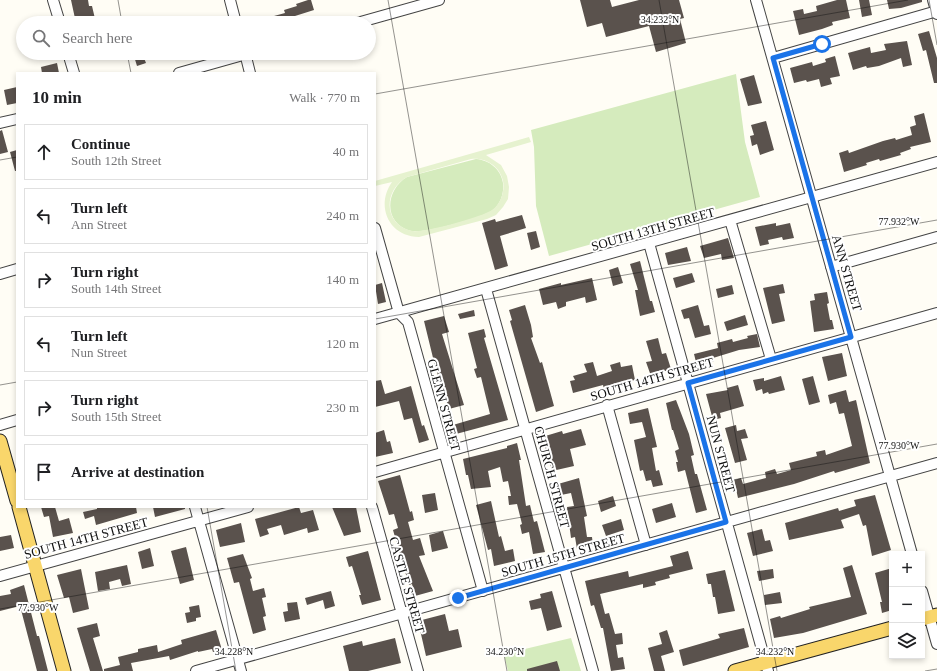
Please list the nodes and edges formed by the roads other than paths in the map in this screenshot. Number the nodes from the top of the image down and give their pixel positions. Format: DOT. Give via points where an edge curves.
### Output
graph roads {
  1 [pos="53,0"];
  2 [pos="230,0"];
  3 [pos="439,0"];
  4 [pos="756,0"];
  5 [pos="933,0"];
  6 [pos="937,12"];
  7 [pos="58,16"];
  8 [pos="234,16"];
  9 [pos="376,18"];
  10 [pos="773,58"];
  11 [pos="70,60"];
  12 [pos="226,60"];
  13 [pos="248,60"];
  14 [pos="74,72"];
  15 [pos="183,72"];
  16 [pos="250,72"];
  17 [pos="16,118"];
  18 [pos="0,123"];
  19 [pos="937,162"];
  20 [pos="812,198"];
  21 [pos="730,220"];
  22 [pos="376,232"];
  23 [pos="937,237"];
  24 [pos="649,243"];
  25 [pos="831,266"];
  26 [pos="16,269"];
  27 [pos="0,274"];
  28 [pos="486,289"];
  29 [pos="399,313"];
  30 [pos="937,313"];
  31 [pos="376,319"];
  32 [pos="851,337"];
  33 [pos="771,359"];
  34 [pos="688,383"];
  35 [pos="607,405"];
  36 [pos="16,420"];
  37 [pos="0,425"];
  38 [pos="525,428"];
  39 [pos="0,440"];
  40 [pos="443,452"];
  41 [pos="937,463"];
  42 [pos="376,472"];
  43 [pos="890,476"];
  44 [pos="16,497"];
  45 [pos="19,508"];
  46 [pos="196,508"];
  47 [pos="244,508"];
  48 [pos="372,508"];
  49 [pos="199,520"];
  50 [pos="726,522"];
  51 [pos="646,545"];
  52 [pos="911,551"];
  53 [pos="35,566"];
  54 [pos="564,568"];
  55 [pos="0,576"];
  56 [pos="483,591"];
  57 [pos="925,602"];
  58 [pos="402,613"];
  59 [pos="929,617"];
  60 [pos="889,629"];
  61 [pos="937,644"];
  62 [pos="238,659"];
  63 [pos="767,667"];
  64 [pos="64,671"];
  65 [pos="196,671"];
  66 [pos="241,671"];
  67 [pos="418,671"];
  68 [pos="593,671"];
  69 [pos="735,671"];
  1 -- 7 [label="street"];
  2 -- 8 [label="street"];
  3 -- 9 [label="street"];
  4 -- 10 [label="street, ANN STREET"];
  5 -- 6 [label="street"];
  6 -- 10 [label="street"];
  10 -- 20 [label="street, ANN STREET"];
  11 -- 14 [label="street"];
  12 -- 15 [label="street"];
  13 -- 16 [label="street"];
  17 -- 18 [label="street"];
  19 -- 20 [label="street, SOUTH 13TH STREET"];
  20 -- 21 [label="street, SOUTH 13TH STREET"];
  20 -- 25 [label="street, ANN STREET"];
  21 -- 24 [label="street, SOUTH 13TH STREET"];
  21 -- 33 [label="street"];
  22 -- 29 [label="street, GLENN STREET"];
  23 -- 25 [label="street"];
  24 -- 28 [label="street, SOUTH 13TH STREET"];
  24 -- 34 [label="street, NUN STREET"];
  25 -- 32 [label="street, ANN STREET"];
  26 -- 27 [label="street"];
  28 -- 29 [label="street, SOUTH 13TH STREET"];
  28 -- 38 [label="street, CHURCH STREET"];
  29 -- 31 [label="street, SOUTH 13TH STREET"];
  29 -- 40 [label="street, GLENN STREET" via="408,322"];
  30 -- 32 [label="street, SOUTH 14TH STREET"];
  32 -- 33 [label="street, SOUTH 14TH STREET"];
  32 -- 43 [label="street, ANN STREET"];
  33 -- 34 [label="street, SOUTH 14TH STREET"];
  34 -- 35 [label="street, SOUTH 14TH STREET"];
  34 -- 50 [label="street, NUN STREET"];
  35 -- 38 [label="street, SOUTH 14TH STREET"];
  35 -- 51 [label="street"];
  36 -- 37 [label="street"];
  38 -- 40 [label="street, SOUTH 14TH STREET"];
  38 -- 54 [label="street, CHURCH STREET"];
  39 -- 44 [label="main road"];
  40 -- 42 [label="street, SOUTH 14TH STREET"];
  40 -- 56 [label="street, GLENN STREET"];
  41 -- 43 [label="street, SOUTH 15TH STREET"];
  43 -- 50 [label="street, SOUTH 15TH STREET"];
  43 -- 52 [label="street, ANN STREET"];
  45 -- 53 [label="main road"];
  46 -- 49 [label="street"];
  47 -- 49 [label="street, SOUTH 14TH STREET"];
  48 -- 58 [label="street, CASTLE STREET"];
  49 -- 53 [label="street, SOUTH 14TH STREET"];
  49 -- 62 [label="street"];
  50 -- 51 [label="street, SOUTH 15TH STREET"];
  50 -- 63 [label="street, NUN STREET"];
  51 -- 54 [label="street, SOUTH 15TH STREET"];
  53 -- 55 [label="street, SOUTH 14TH STREET"];
  53 -- 64 [label="main road"];
  54 -- 56 [label="street, SOUTH 15TH STREET"];
  54 -- 68 [label="street, CHURCH STREET"];
  56 -- 58 [label="street, SOUTH 15TH STREET"];
  57 -- 59 [label="street"];
  58 -- 62 [label="street, SOUTH 15TH STREET"];
  58 -- 67 [label="street, CASTLE STREET"];
  59 -- 61 [label="street"];
  60 -- 63 [label="main road"];
  62 -- 65 [label="street, SOUTH 15TH STREET"];
  62 -- 66 [label="street"];
  63 -- 69 [label="main road"];
}
